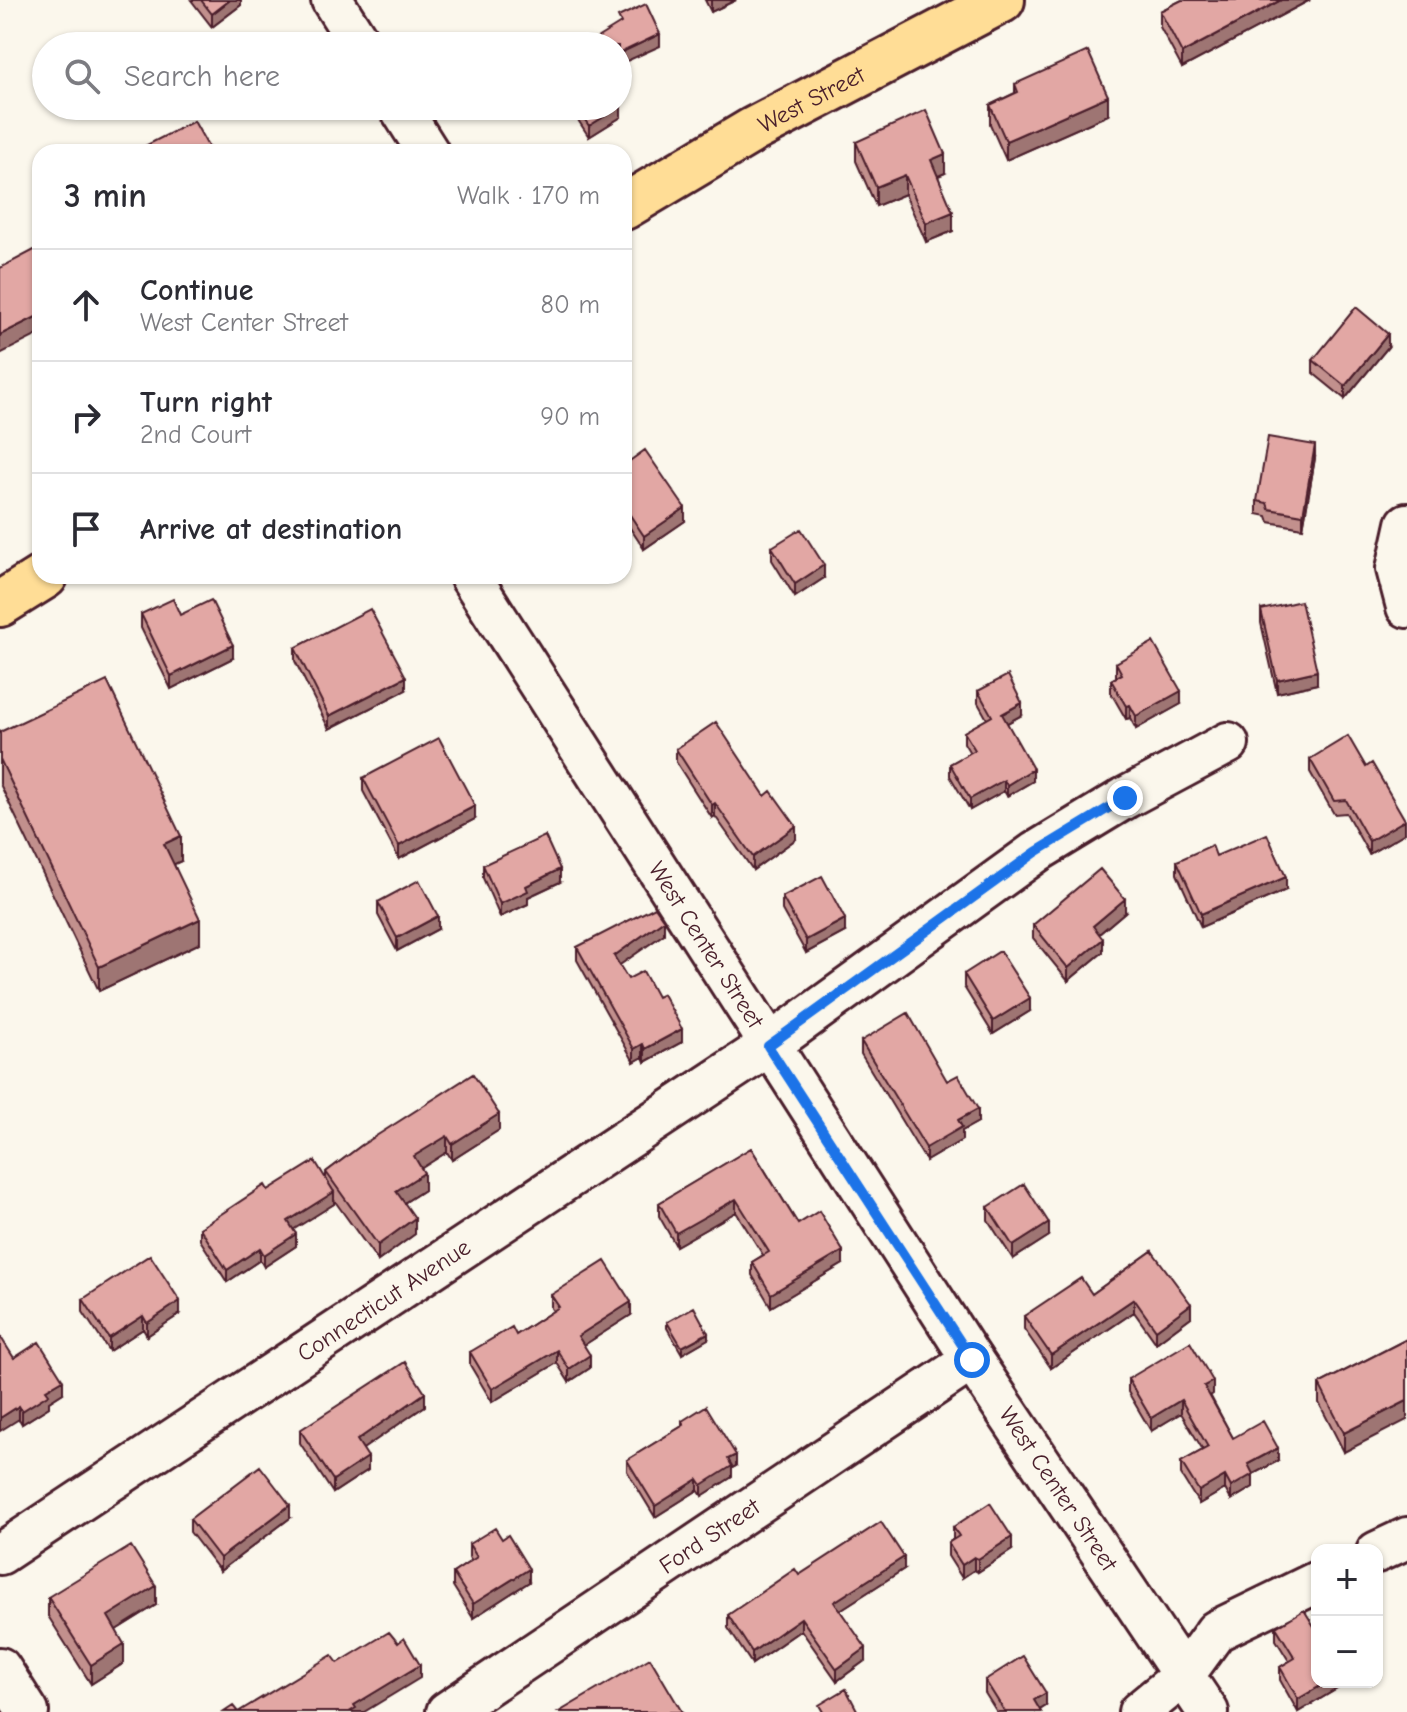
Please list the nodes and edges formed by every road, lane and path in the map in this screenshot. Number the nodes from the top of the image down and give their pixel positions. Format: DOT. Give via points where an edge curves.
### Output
graph roads {
  1 [pos="332,0"];
  2 [pos="1002,0"];
  3 [pos="352,32"];
  4 [pos="408,120"];
  5 [pos="423,144"];
  6 [pos="632,202"];
  7 [pos="1407,524"];
  8 [pos="32,584"];
  9 [pos="475,584"];
  10 [pos="0,604"];
  11 [pos="1407,607"];
  12 [pos="1228,743"];
  13 [pos="768,1046"];
  14 [pos="972,1360"];
  15 [pos="1407,1538"];
  16 [pos="1383,1549"];
  17 [pos="0,1554"];
  18 [pos="1311,1585"];
  19 [pos="0,1668"];
  20 [pos="1184,1675"];
  21 [pos="28,1712"];
  22 [pos="447,1712"];
  23 [pos="1139,1712"];
  24 [pos="1208,1712"];
  1 -- 3 [label="street"];
  2 -- 6 [label="main road, West Street" via="753,130"];
  4 -- 5 [label="street"];
  7 -- 11 [label="street" via="1397,569"];
  8 -- 10 [label="main road"];
  9 -- 13 [label="street, West Center Street"];
  12 -- 13 [label="street, Connecticut Avenue" via="1036,852"];
  13 -- 14 [label="street, West Center Street"];
  13 -- 17 [label="street, Connecticut Avenue"];
  14 -- 20 [label="street, West Center Street"];
  14 -- 22 [label="street, Ford Street"];
  15 -- 16 [label="street"];
  18 -- 20 [label="street" via="1216,1631"];
  19 -- 21 [label="street"];
  20 -- 23 [label="street"];
  20 -- 24 [label="street, West Center Street"];
}
